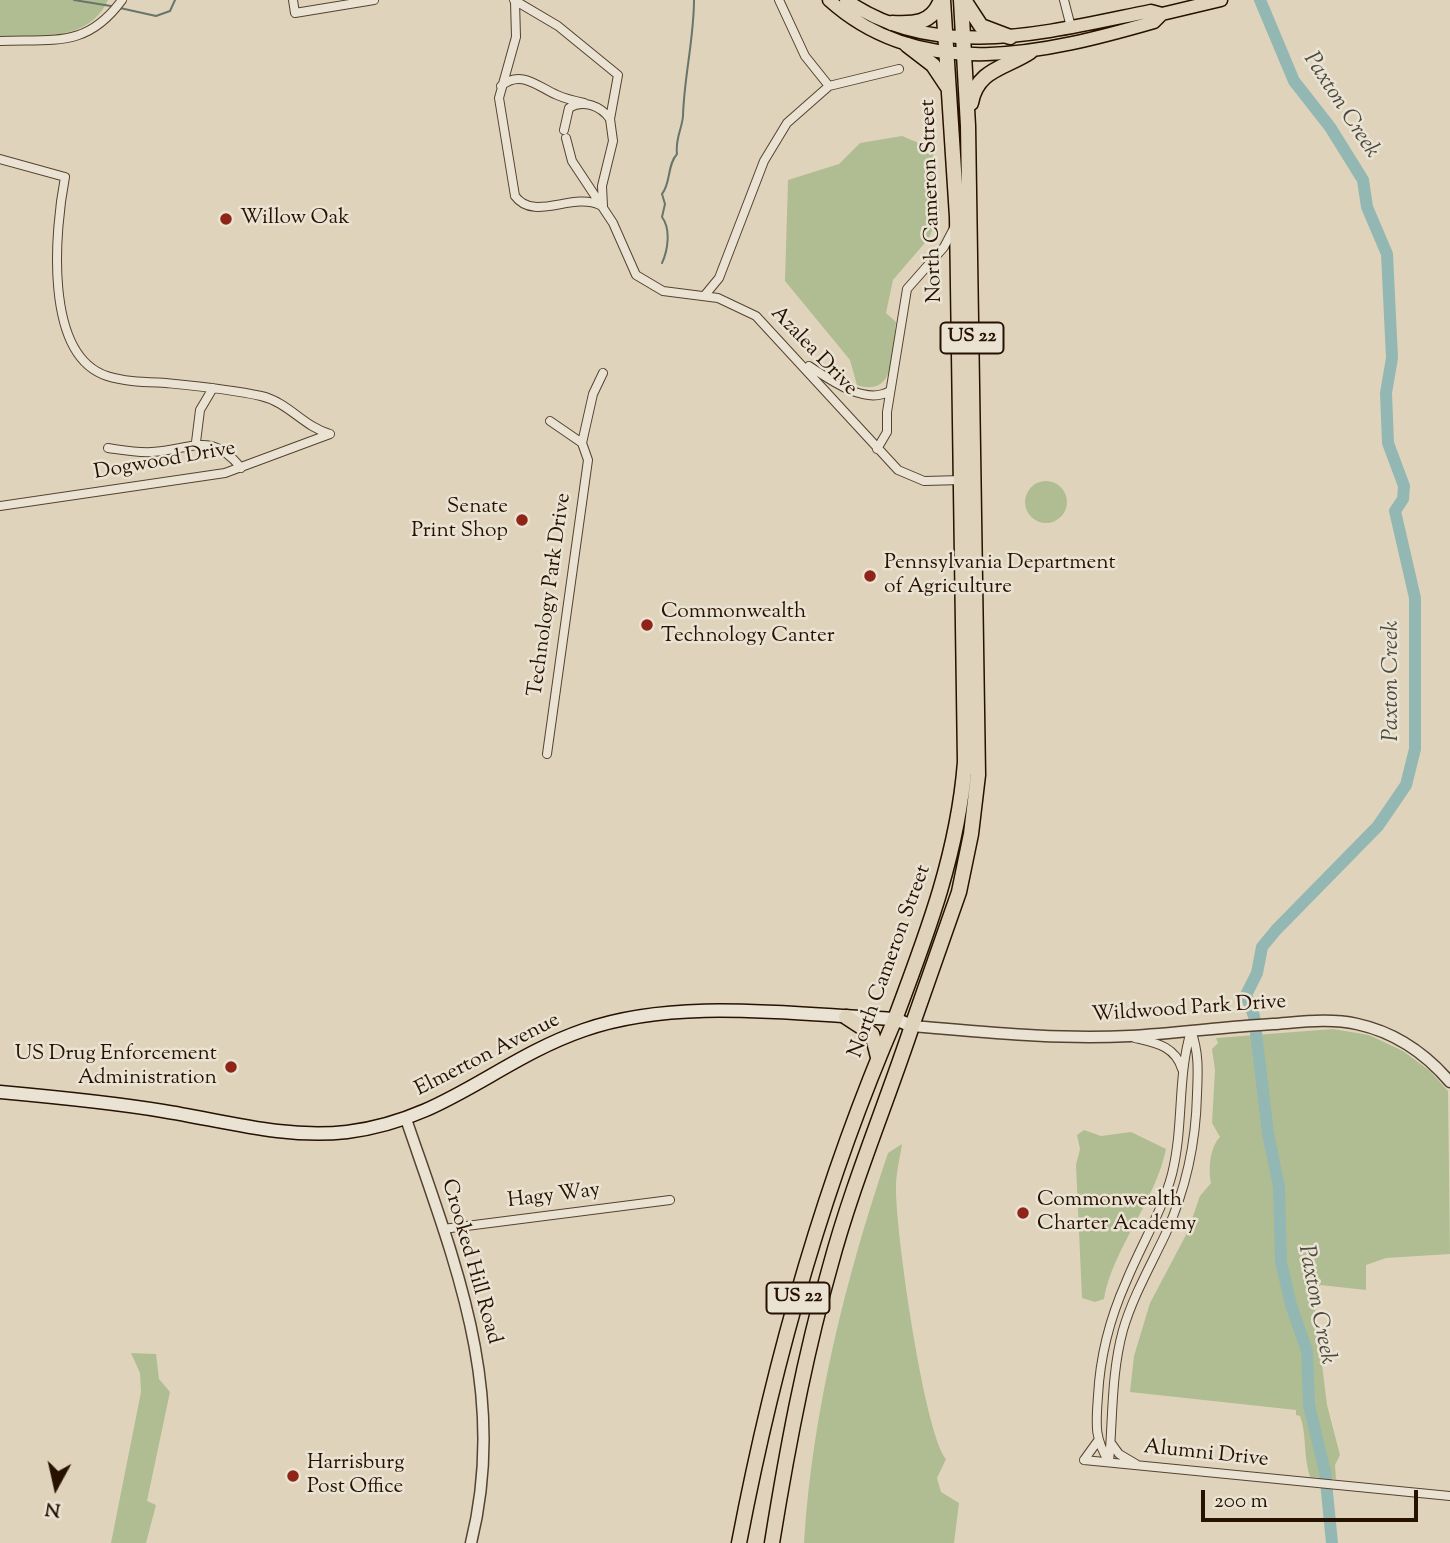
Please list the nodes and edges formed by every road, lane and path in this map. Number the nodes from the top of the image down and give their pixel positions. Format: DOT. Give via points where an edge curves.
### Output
graph roads {
  1 [pos="293,0"];
  2 [pos="373,0"];
  3 [pos="515,0"];
  4 [pos="779,0"];
  5 [pos="829,0"];
  6 [pos="846,0"];
  7 [pos="942,0"];
  8 [pos="962,0"];
  9 [pos="1064,0"];
  10 [pos="1221,0"];
  11 [pos="118,5"];
  12 [pos="1162,14"];
  13 [pos="892,23"];
  14 [pos="1071,27"];
  15 [pos="945,36"];
  16 [pos="964,37"];
  17 [pos="1010,37"];
  18 [pos="0,41"];
  19 [pos="907,45"];
  20 [pos="1030,52"];
  21 [pos="947,53"];
  22 [pos="965,55"];
  23 [pos="899,69"];
  24 [pos="501,86"];
  25 [pos="829,86"];
  26 [pos="949,89"];
  27 [pos="584,103"];
  28 [pos="968,111"];
  29 [pos="610,119"];
  30 [pos="0,159"];
  31 [pos="603,206"];
  32 [pos="957,216"];
  33 [pos="705,295"];
  34 [pos="797,359"];
  35 [pos="603,373"];
  36 [pos="213,388"];
  37 [pos="890,391"];
  38 [pos="550,421"];
  39 [pos="196,442"];
  40 [pos="582,443"];
  41 [pos="108,448"];
  42 [pos="877,449"];
  43 [pos="241,468"];
  44 [pos="970,481"];
  45 [pos="0,506"];
  46 [pos="547,754"];
  47 [pos="846,1017"];
  48 [pos="895,1019"];
  49 [pos="912,1026"];
  50 [pos="1191,1031"];
  51 [pos="1125,1036"];
  52 [pos="878,1059"];
  53 [pos="1183,1073"];
  54 [pos="1450,1082"];
  55 [pos="0,1093"];
  56 [pos="406,1119"];
  57 [pos="670,1200"];
  58 [pos="443,1229"];
  59 [pos="1097,1442"];
  60 [pos="1111,1442"];
  61 [pos="1109,1462"];
  62 [pos="1138,1465"];
  63 [pos="1450,1496"];
  64 [pos="471,1543"];
  65 [pos="739,1543"];
  66 [pos="772,1543"];
  1 -- 2 [label="street" via="295,13"];
  3 -- 24 [label="street" via="516,37"];
  3 -- 29 [label="street" via="558,26 618,75"];
  4 -- 25 [label="street" via="805,57"];
  5 -- 19 [label="main road" via="866,27"];
  6 -- 13 [label="main road"];
  7 -- 13 [label="highway" via="924,21"];
  7 -- 15 [label="highway, North Cameron Street"];
  8 -- 16 [label="highway, North Cameron Street"];
  8 -- 17 [label="highway" via="981,26"];
  9 -- 14 [label="street"];
  10 -- 12 [label="main road"];
  11 -- 18 [label="street" via="85,35"];
  12 -- 14 [label="main road" via="1151,11"];
  12 -- 20 [label="main road" via="1154,22"];
  13 -- 15 [label="main road"];
  14 -- 17 [label="main road"];
  15 -- 16 [label="main road"];
  15 -- 21 [label="highway, North Cameron Street"];
  16 -- 17 [label="main road"];
  16 -- 22 [label="highway, North Cameron Street / US 22"];
  19 -- 21 [label="main road"];
  19 -- 26 [label="highway" via="933,65"];
  20 -- 22 [label="main road"];
  20 -- 28 [label="highway" via="985,75 974,90"];
  21 -- 22 [label="main road"];
  21 -- 26 [label="highway, North Cameron Street"];
  22 -- 28 [label="highway, North Cameron Street / US 22"];
  23 -- 25 [label="street"];
  24 -- 27 [label="street" via="510,79 526,79"];
  24 -- 31 [label="street" via="499,104 517,199 537,208 580,200"];
  25 -- 33 [label="street" via="803,106 773,144 746,202 724,268"];
  26 -- 32 [label="highway, North Cameron Street / US 22"];
  27 -- 29 [label="street"];
  27 -- 31 [label="street, Azalea Drive" via="569,108 565,134 575,166"];
  28 -- 44 [label="highway, North Cameron Street / US 22"];
  29 -- 31 [label="street" via="614,137 602,186"];
  30 -- 36 [label="street" via="65,177 57,266 68,334 80,358 113,378"];
  31 -- 33 [label="street, Azalea Drive" via="636,275 663,291"];
  32 -- 37 [label="street" via="944,247 907,289"];
  32 -- 44 [label="highway, North Cameron Street / US 22"];
  33 -- 34 [label="street, Azalea Drive" via="748,310"];
  34 -- 37 [label="street" via="855,391 874,396"];
  34 -- 42 [label="street, Azalea Drive"];
  35 -- 40 [label="street, Technology Park Drive" via="593,394"];
  36 -- 39 [label="street" via="200,410"];
  36 -- 43 [label="street, Dogwood Drive" via="276,400 330,434"];
  37 -- 42 [label="street" via="885,437"];
  38 -- 40 [label="street"];
  39 -- 41 [label="street" via="151,452"];
  39 -- 43 [label="street" via="229,452"];
  40 -- 46 [label="street, Technology Park Drive" via="588,460"];
  42 -- 44 [label="street, Azalea Drive" via="910,477 931,482"];
  43 -- 45 [label="street, Dogwood Drive"];
  44 -- 48 [label="highway, North Cameron Street / US 22" via="961,800 946,879"];
  44 -- 49 [label="highway, North Cameron Street / US 22" via="979,734 974,815 959,892"];
  47 -- 48 [label="main road, Elmerton Avenue"];
  47 -- 52 [label="highway" via="872,1034"];
  47 -- 56 [label="main road, Elmerton Avenue" via="701,1012 616,1020 554,1042 459,1096"];
  48 -- 49 [label="main road, Elmerton Avenue"];
  48 -- 52 [label="highway, North Cameron Street / US 22"];
  49 -- 51 [label="street, Wildwood Park Drive" via="1028,1035"];
  49 -- 66 [label="highway, North Cameron Street / US 22" via="830,1266 801,1381"];
  50 -- 51 [label="street, Wildwood Park Drive"];
  50 -- 53 [label="street"];
  50 -- 54 [label="street, Wildwood Park Drive" via="1333,1021 1369,1027 1417,1051"];
  50 -- 60 [label="street" via="1197,1073 1191,1152 1174,1214 1138,1289 1121,1340 1112,1390"];
  51 -- 53 [label="street" via="1167,1047"];
  52 -- 65 [label="highway, North Cameron Street / US 22" via="809,1262 773,1391"];
  53 -- 59 [label="street" via="1181,1123 1171,1176 1107,1336 1098,1389"];
  55 -- 56 [label="main road, Elmerton Avenue" via="123,1104 293,1134 347,1132"];
  56 -- 58 [label="street, Crooked Hill Road"];
  57 -- 58 [label="street, Hagy Way"];
  58 -- 64 [label="street, Crooked Hill Road" via="469,1310 483,1400 484,1458"];
  59 -- 61 [label="street"];
  59 -- 61 [label="street, Alumni Drive" via="1084,1460"];
  60 -- 61 [label="street"];
  60 -- 62 [label="street" via="1119,1454"];
  61 -- 62 [label="street, Alumni Drive"];
  62 -- 63 [label="street, Alumni Drive"];
}
